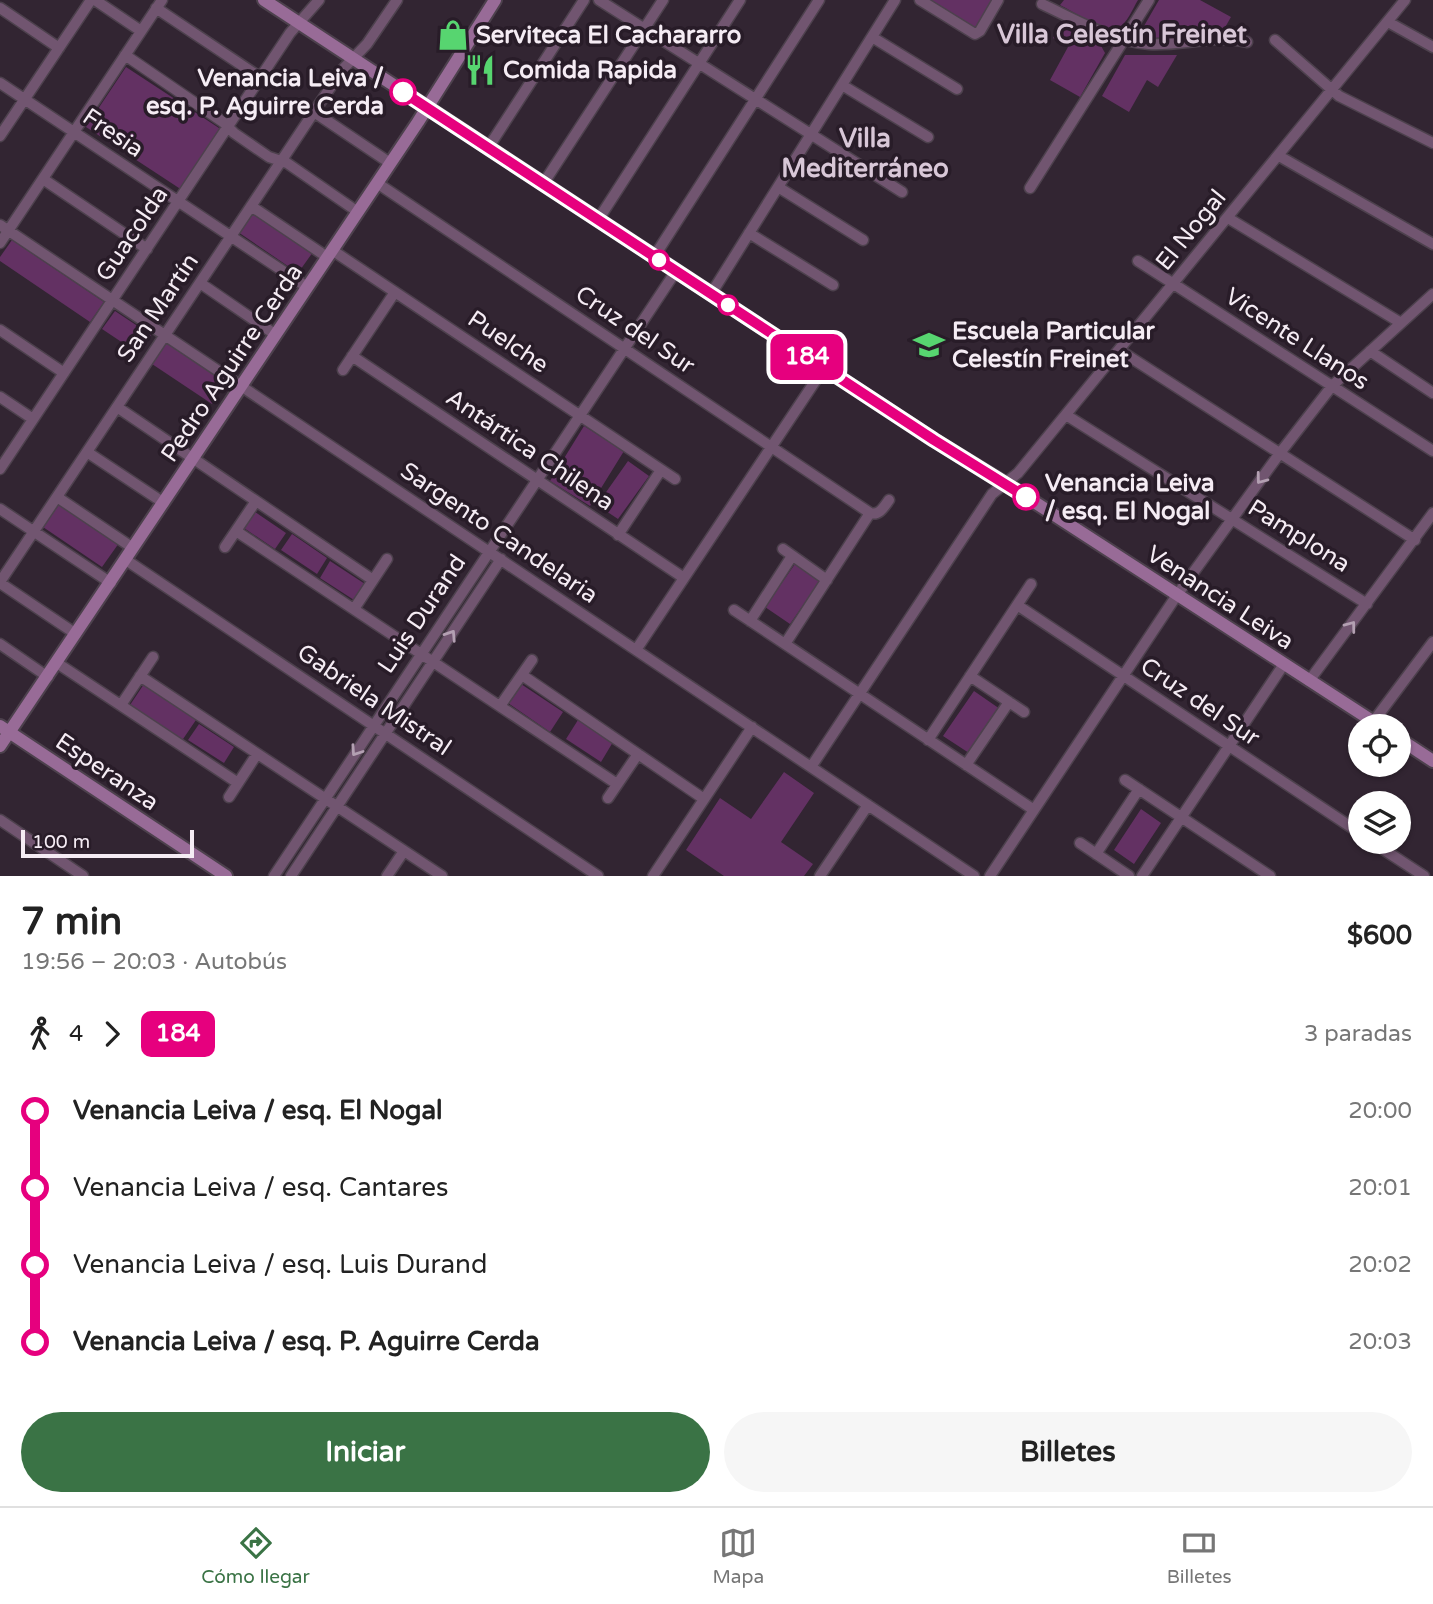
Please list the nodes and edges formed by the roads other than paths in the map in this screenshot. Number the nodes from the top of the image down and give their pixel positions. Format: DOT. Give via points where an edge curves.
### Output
graph roads {
  1 [pos="93,0"];
  2 [pos="264,0"];
  3 [pos="319,0"];
  4 [pos="397,0"];
  5 [pos="495,0"];
  6 [pos="584,0"];
  7 [pos="599,0"];
  8 [pos="663,0"];
  9 [pos="740,0"];
  10 [pos="819,0"];
  11 [pos="895,0"];
  12 [pos="920,0"];
  13 [pos="998,0"];
  14 [pos="1149,0"];
  15 [pos="1405,0"];
  16 [pos="1038,2"];
  17 [pos="159,4"];
  18 [pos="0,8"];
  19 [pos="1388,22"];
  20 [pos="298,23"];
  21 [pos="644,29"];
  22 [pos="141,31"];
  23 [pos="872,37"];
  24 [pos="1275,40"];
  25 [pos="1125,41"];
  26 [pos="1247,42"];
  27 [pos="1433,47"];
  28 [pos="59,48"];
  29 [pos="125,55"];
  30 [pos="352,59"];
  31 [pos="699,64"];
  32 [pos="261,78"];
  33 [pos="0,83"];
  34 [pos="842,85"];
  35 [pos="957,89"];
  36 [pos="1332,90"];
  37 [pos="24,100"];
  38 [pos="755,100"];
  39 [pos="426,107"];
  40 [pos="314,112"];
  41 [pos="228,127"];
  42 [pos="74,132"];
  43 [pos="810,135"];
  44 [pos="0,136"];
  45 [pos="928,137"];
  46 [pos="1433,143"];
  47 [pos="488,148"];
  48 [pos="1279,156"];
  49 [pos="281,162"];
  50 [pos="390,163"];
  51 [pos="43,179"];
  52 [pos="377,183"];
  53 [pos="543,184"];
  54 [pos="778,187"];
  55 [pos="1030,188"];
  56 [pos="902,192"];
  57 [pos="179,202"];
  58 [pos="251,206"];
  59 [pos="358,212"];
  60 [pos="1228,218"];
  61 [pos="598,220"];
  62 [pos="4,228"];
  63 [pos="748,233"];
  64 [pos="231,237"];
  65 [pos="863,240"];
  66 [pos="0,243"];
  67 [pos="1433,244"];
  68 [pos="147,249"];
  69 [pos="330,254"];
  70 [pos="654,257"];
  71 [pos="1138,261"];
  72 [pos="676,271"];
  73 [pos="200,283"];
  74 [pos="1174,284"];
  75 [pos="833,285"];
  76 [pos="307,288"];
  77 [pos="395,292"];
  78 [pos="711,294"];
  79 [pos="1433,294"];
  80 [pos="113,300"];
  81 [pos="1401,323"];
  82 [pos="0,330"];
  83 [pos="276,334"];
  84 [pos="165,335"];
  85 [pos="624,348"];
  86 [pos="1119,350"];
  87 [pos="1370,351"];
  88 [pos="352,356"];
  89 [pos="824,368"];
  90 [pos="343,370"];
  91 [pos="64,373"];
  92 [pos="241,386"];
  93 [pos="1332,386"];
  94 [pos="1433,393"];
  95 [pos="0,397"];
  96 [pos="117,407"];
  97 [pos="580,415"];
  98 [pos="1066,415"];
  99 [pos="33,419"];
  100 [pos="771,447"];
  101 [pos="1433,451"];
  102 [pos="87,452"];
  103 [pos="1280,453"];
  104 [pos="193,458"];
  105 [pos="0,469"];
  106 [pos="661,470"];
  107 [pos="675,479"];
  108 [pos="537,480"];
  109 [pos="1005,483"];
  110 [pos="57,497"];
  111 [pos="888,500"];
  112 [pos="256,501"];
  113 [pos="164,503"];
  114 [pos="0,509"];
  115 [pos="870,513"];
  116 [pos="1433,513"];
  117 [pos="1231,519"];
  118 [pos="34,531"];
  119 [pos="236,531"];
  120 [pos="618,535"];
  121 [pos="1415,540"];
  122 [pos="225,547"];
  123 [pos="133,548"];
  124 [pos="783,550"];
  125 [pos="489,551"];
  126 [pos="792,556"];
  127 [pos="387,559"];
  128 [pos="500,559"];
  129 [pos="126,560"];
  130 [pos="684,578"];
  131 [pos="373,580"];
  132 [pos="827,580"];
  133 [pos="0,582"];
  134 [pos="111,583"];
  135 [pos="1031,584"];
  136 [pos="1177,594"];
  137 [pos="1367,604"];
  138 [pos="1017,605"];
  139 [pos="354,609"];
  140 [pos="734,610"];
  141 [pos="750,621"];
  142 [pos="76,634"];
  143 [pos="1433,642"];
  144 [pos="0,644"];
  145 [pos="785,644"];
  146 [pos="636,650"];
  147 [pos="421,654"];
  148 [pos="153,657"];
  149 [pos="532,660"];
  150 [pos="433,662"];
  151 [pos="57,663"];
  152 [pos="1284,664"];
  153 [pos="522,675"];
  154 [pos="140,676"];
  155 [pos="971,676"];
  156 [pos="1123,676"];
  157 [pos="48,677"];
  158 [pos="1310,681"];
  159 [pos="859,693"];
  160 [pos="1009,702"];
  161 [pos="121,705"];
  162 [pos="500,706"];
  163 [pos="1024,712"];
  164 [pos="1361,714"];
  165 [pos="1383,714"];
  166 [pos="373,726"];
  167 [pos="752,727"];
  168 [pos="5,729"];
  169 [pos="385,734"];
  170 [pos="928,740"];
  171 [pos="0,746"];
  172 [pos="1229,746"];
  173 [pos="1411,746"];
  174 [pos="257,754"];
  175 [pos="638,754"];
  176 [pos="1432,759"];
  177 [pos="966,765"];
  178 [pos="811,767"];
  179 [pos="1125,780"];
  180 [pos="238,783"];
  181 [pos="617,785"];
  182 [pos="1139,789"];
  183 [pos="229,797"];
  184 [pos="608,798"];
  185 [pos="325,799"];
  186 [pos="704,799"];
  187 [pos="868,805"];
  188 [pos="337,807"];
  189 [pos="1034,810"];
  190 [pos="1182,817"];
  191 [pos="0,820"];
  192 [pos="1348,825"];
  193 [pos="1080,843"];
  194 [pos="404,851"];
  195 [pos="1096,854"];
  196 [pos="1391,854"];
  197 [pos="83,876"];
  198 [pos="226,876"];
  199 [pos="274,876"];
  200 [pos="291,876"];
  201 [pos="387,876"];
  202 [pos="442,876"];
  203 [pos="598,876"];
  204 [pos="653,876"];
  205 [pos="820,876"];
  206 [pos="974,876"];
  207 [pos="990,876"];
  208 [pos="1129,876"];
  209 [pos="1142,876"];
  210 [pos="1270,876"];
  211 [pos="1424,876"];
  1 -- 22 [label="street"];
  1 -- 28 [label="street"];
  2 -- 20 [label="street, Venancia Leiva"];
  3 -- 20 [label="street, Guacolda"];
  4 -- 30 [label="street, San Martín" via="368,44"];
  5 -- 39 [label="street, Pedro Aguirre Cerda"];
  6 -- 47 [label="street"];
  7 -- 21 [label="street"];
  8 -- 21 [label="street"];
  9 -- 31 [label="street"];
  10 -- 38 [label="street"];
  11 -- 23 [label="street"];
  12 -- 13 [label="street" via="975,34"];
  14 -- 25 [label="street"];
  15 -- 19 [label="street, El Nogal"];
  16 -- 25 [label="street"];
  17 -- 22 [label="street"];
  17 -- 32 [label="street"];
  18 -- 28 [label="street"];
  19 -- 27 [label="street"];
  19 -- 36 [label="street, El Nogal"];
  20 -- 30 [label="street, Venancia Leiva"];
  20 -- 32 [label="street, Guacolda"];
  21 -- 31 [label="street"];
  21 -- 53 [label="street"];
  22 -- 29 [label="street"];
  23 -- 34 [label="street"];
  23 -- 35 [label="street"];
  24 -- 36 [label="street"];
  25 -- 26 [label="street" via="1166,44 1225,38"];
  25 -- 55 [label="street"];
  28 -- 37 [label="street"];
  29 -- 41 [label="street"];
  29 -- 42 [label="street"];
  30 -- 39 [label="street, Venancia Leiva"];
  30 -- 40 [label="street, San Martín"];
  31 -- 38 [label="street"];
  31 -- 61 [label="street"];
  32 -- 41 [label="street, Guacolda"];
  33 -- 37 [label="street, Fresia"];
  34 -- 43 [label="street"];
  34 -- 45 [label="street"];
  36 -- 46 [label="street"];
  36 -- 48 [label="street, El Nogal"];
  37 -- 42 [label="street, Fresia"];
  37 -- 44 [label="street"];
  38 -- 43 [label="street"];
  38 -- 70 [label="street"];
  39 -- 47 [label="street, Venancia Leiva"];
  39 -- 50 [label="street, Pedro Aguirre Cerda"];
  40 -- 49 [label="street, San Martín"];
  40 -- 50 [label="street"];
  41 -- 49 [label="street"];
  41 -- 57 [label="street, Guacolda"];
  42 -- 51 [label="street"];
  42 -- 57 [label="street, Fresia"];
  43 -- 54 [label="street"];
  43 -- 56 [label="street"];
  47 -- 53 [label="street, Venancia Leiva"];
  48 -- 60 [label="street, El Nogal"];
  48 -- 67 [label="street"];
  49 -- 58 [label="street, San Martín"];
  49 -- 59 [label="street"];
  50 -- 52 [label="street, Pedro Aguirre Cerda"];
  51 -- 62 [label="street"];
  51 -- 68 [label="street"];
  52 -- 59 [label="street, Pedro Aguirre Cerda"];
  52 -- 85 [label="street, Cruz del Sur"];
  53 -- 61 [label="street, Venancia Leiva"];
  54 -- 63 [label="street"];
  54 -- 65 [label="street"];
  57 -- 64 [label="street, Fresia"];
  57 -- 68 [label="street, Guacolda"];
  58 -- 64 [label="street, San Martín"];
  58 -- 69 [label="street, Puelche"];
  59 -- 69 [label="street, Pedro Aguirre Cerda"];
  60 -- 74 [label="street, El Nogal"];
  60 -- 81 [label="street"];
  61 -- 70 [label="street, Venancia Leiva"];
  62 -- 66 [label="street"];
  62 -- 80 [label="street, Sargento Candelaria"];
  63 -- 75 [label="street"];
  63 -- 78 [label="street"];
  64 -- 73 [label="street, San Martín"];
  64 -- 76 [label="street, Fresia"];
  68 -- 80 [label="street, Guacolda"];
  69 -- 76 [label="street, Pedro Aguirre Cerda"];
  69 -- 77 [label="street, Puelche"];
  70 -- 72 [label="street, Venancia Leiva"];
  71 -- 74 [label="street, Vicente Llanos"];
  72 -- 78 [label="street, Venancia Leiva"];
  72 -- 85 [label="street, Luis Durand"];
  73 -- 83 [label="street"];
  73 -- 84 [label="street, San Martín"];
  74 -- 86 [label="street, El Nogal"];
  74 -- 93 [label="street, Vicente Llanos"];
  76 -- 83 [label="street, Pedro Aguirre Cerda"];
  77 -- 88 [label="street"];
  77 -- 97 [label="street, Puelche"];
  78 -- 89 [label="street, Venancia Leiva"];
  79 -- 81 [label="street"];
  80 -- 84 [label="street, Sargento Candelaria"];
  80 -- 91 [label="street, Guacolda"];
  81 -- 87 [label="street"];
  82 -- 91 [label="street"];
  83 -- 92 [label="street, Pedro Aguirre Cerda"];
  84 -- 92 [label="street, Sargento Candelaria"];
  84 -- 96 [label="street, San Martín"];
  85 -- 97 [label="street, Luis Durand"];
  85 -- 100 [label="street, Cruz del Sur"];
  86 -- 98 [label="street, El Nogal"];
  86 -- 103 [label="street"];
  87 -- 93 [label="street"];
  87 -- 94 [label="street, Vicente Llanos"];
  88 -- 90 [label="street"];
  88 -- 108 [label="street, Antártica Chilena"];
  89 -- 100 [label="street"];
  89 -- 109 [label="street, Venancia Leiva"];
  91 -- 99 [label="street, Guacolda"];
  92 -- 104 [label="street, Pedro Aguirre Cerda"];
  92 -- 125 [label="street, Sargento Candelaria"];
  93 -- 101 [label="street, Vicente Llanos"];
  93 -- 103 [label="street"];
  95 -- 99 [label="street"];
  96 -- 102 [label="street, San Martín"];
  96 -- 104 [label="street"];
  97 -- 106 [label="street, Puelche"];
  97 -- 108 [label="street, Luis Durand"];
  98 -- 109 [label="street, El Nogal"];
  98 -- 117 [label="street, Pamplona"];
  99 -- 105 [label="street, Guacolda"];
  100 -- 115 [label="street, Cruz del Sur"];
  100 -- 130 [label="street"];
  102 -- 110 [label="street, San Martín"];
  102 -- 113 [label="street"];
  103 -- 117 [label="street, one-way"];
  103 -- 121 [label="street"];
  104 -- 112 [label="street"];
  104 -- 113 [label="street, Pedro Aguirre Cerda"];
  106 -- 107 [label="street, Puelche"];
  106 -- 120 [label="street"];
  108 -- 120 [label="street, Antártica Chilena"];
  108 -- 125 [label="street, Luis Durand"];
  109 -- 136 [label="street, Venancia Leiva"];
  109 -- 159 [label="street, El Nogal" via="992,494"];
  110 -- 118 [label="street, San Martín"];
  110 -- 123 [label="street"];
  111 -- 115 [label="street" via="877,513"];
  112 -- 119 [label="street"];
  112 -- 131 [label="street"];
  113 -- 123 [label="street, Pedro Aguirre Cerda"];
  114 -- 118 [label="street"];
  115 -- 132 [label="street"];
  116 -- 121 [label="street"];
  117 -- 136 [label="street"];
  117 -- 137 [label="street, Pamplona"];
  118 -- 133 [label="street, San Martín"];
  118 -- 134 [label="street"];
  119 -- 122 [label="street"];
  119 -- 139 [label="street"];
  120 -- 130 [label="street, Antártica Chilena"];
  121 -- 137 [label="street"];
  123 -- 129 [label="street, Pedro Aguirre Cerda"];
  124 -- 126 [label="street"];
  125 -- 128 [label="street, Sargento Candelaria"];
  125 -- 147 [label="street, Luis Durand"];
  126 -- 132 [label="street"];
  126 -- 141 [label="street"];
  127 -- 131 [label="street"];
  128 -- 146 [label="street, Sargento Candelaria"];
  150 -- 128 [label="street, Luis Durand, one-way"];
  129 -- 134 [label="street, Pedro Aguirre Cerda"];
  129 -- 166 [label="street, Gabriela Mistral"];
  130 -- 146 [label="street"];
  131 -- 139 [label="street"];
  132 -- 145 [label="street"];
  133 -- 142 [label="street"];
  134 -- 142 [label="street, Pedro Aguirre Cerda"];
  135 -- 138 [label="street"];
  136 -- 152 [label="street, Venancia Leiva"];
  136 -- 156 [label="street"];
  158 -- 137 [label="street, one-way"];
  138 -- 155 [label="street"];
  138 -- 156 [label="street, Cruz del Sur"];
  139 -- 147 [label="street"];
  140 -- 141 [label="street"];
  141 -- 145 [label="street"];
  142 -- 151 [label="street, Pedro Aguirre Cerda"];
  143 -- 165 [label="street"];
  144 -- 157 [label="street"];
  145 -- 159 [label="street"];
  146 -- 167 [label="street, Sargento Candelaria"];
  147 -- 150 [label="street"];
  147 -- 166 [label="street, Luis Durand"];
  148 -- 154 [label="street"];
  149 -- 153 [label="street"];
  150 -- 162 [label="street"];
  150 -- 169 [label="street, Luis Durand"];
  151 -- 157 [label="street, Pedro Aguirre Cerda"];
  151 -- 161 [label="street"];
  152 -- 158 [label="street, Venancia Leiva"];
  152 -- 172 [label="street"];
  153 -- 162 [label="street"];
  153 -- 175 [label="street"];
  154 -- 161 [label="street"];
  154 -- 174 [label="street"];
  155 -- 160 [label="street"];
  155 -- 170 [label="street"];
  156 -- 172 [label="street, Cruz del Sur"];
  156 -- 189 [label="street"];
  157 -- 168 [label="street, Pedro Aguirre Cerda"];
  158 -- 164 [label="street, Venancia Leiva"];
  159 -- 170 [label="street"];
  159 -- 178 [label="street, El Nogal"];
  160 -- 163 [label="street"];
  160 -- 177 [label="street"];
  161 -- 180 [label="street"];
  162 -- 181 [label="street"];
  166 -- 169 [label="street, Gabriela Mistral"];
  166 -- 185 [label="street, Luis Durand, one-way"];
  167 -- 178 [label="street, Sargento Candelaria"];
  167 -- 186 [label="street"];
  168 -- 171 [label="street, Pedro Aguirre Cerda"];
  168 -- 198 [label="street, Esperanza"];
  169 -- 188 [label="street, Luis Durand"];
  169 -- 203 [label="street, Gabriela Mistral"];
  170 -- 177 [label="street"];
  172 -- 190 [label="street"];
  172 -- 192 [label="street, Cruz del Sur"];
  173 -- 176 [label="street"];
  174 -- 180 [label="street"];
  174 -- 185 [label="street"];
  175 -- 181 [label="street"];
  175 -- 186 [label="street"];
  177 -- 189 [label="street"];
  178 -- 187 [label="street, Sargento Candelaria"];
  179 -- 182 [label="street"];
  180 -- 183 [label="street"];
  181 -- 184 [label="street"];
  182 -- 190 [label="street"];
  182 -- 195 [label="street"];
  185 -- 188 [label="street"];
  185 -- 199 [label="street, Luis Durand"];
  186 -- 204 [label="street"];
  187 -- 205 [label="street"];
  187 -- 206 [label="street, Sargento Candelaria"];
  188 -- 194 [label="street"];
  188 -- 200 [label="street, Luis Durand"];
  189 -- 207 [label="street"];
  190 -- 209 [label="street"];
  190 -- 210 [label="street"];
  191 -- 197 [label="street"];
  193 -- 195 [label="street"];
  194 -- 201 [label="street"];
  194 -- 202 [label="street"];
  195 -- 208 [label="street"];
  196 -- 211 [label="street"];
}
